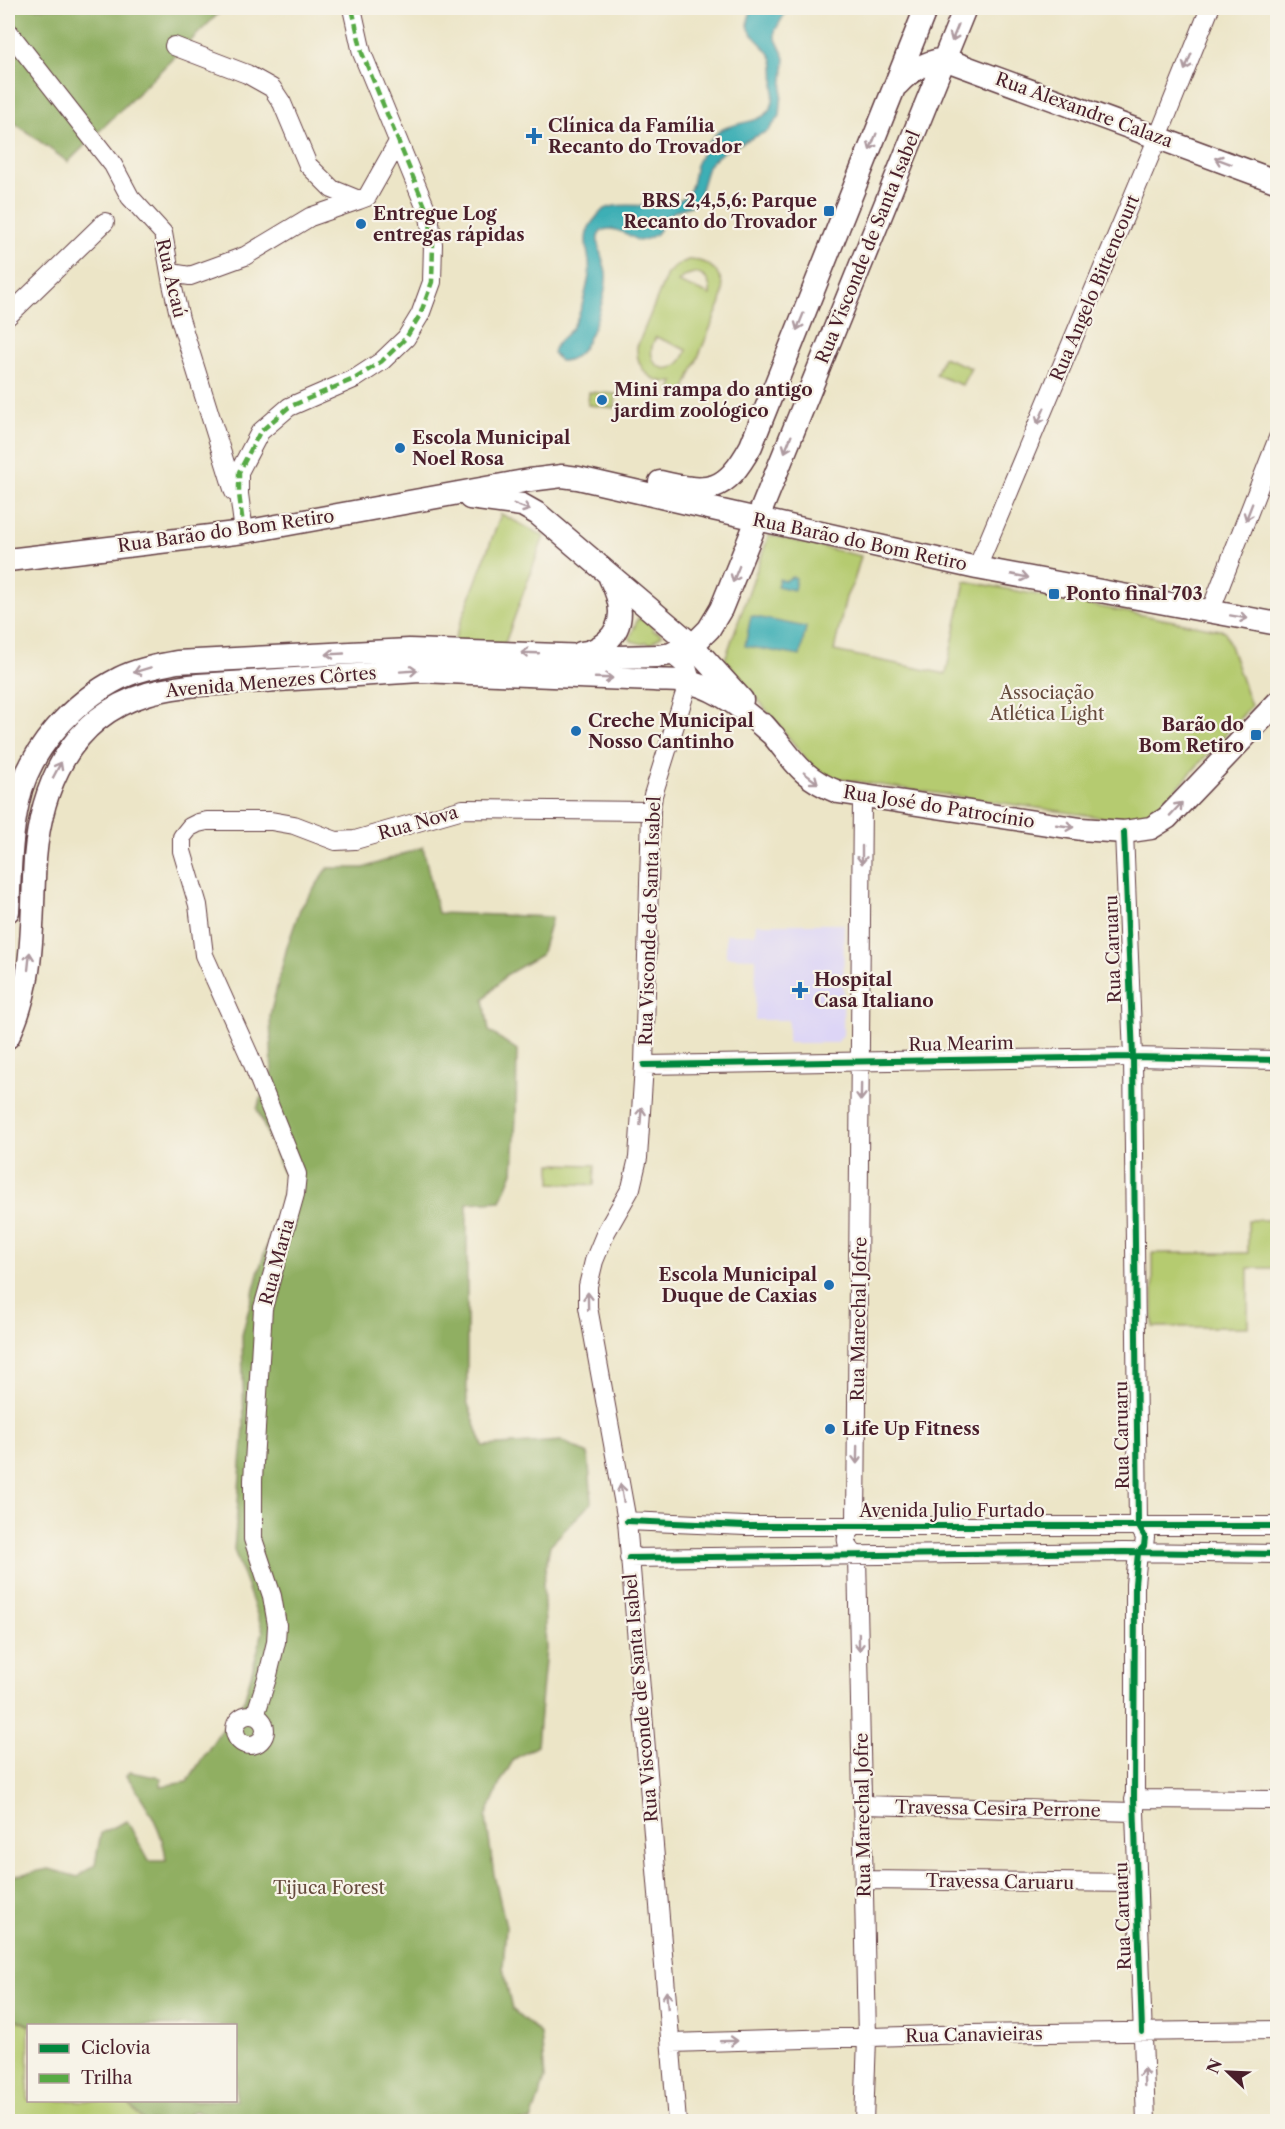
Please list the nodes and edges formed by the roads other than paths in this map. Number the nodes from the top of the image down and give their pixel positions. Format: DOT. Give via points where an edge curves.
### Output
graph roads {
  1 [pos="352,8"];
  2 [pos="927,8"];
  3 [pos="965,8"];
  4 [pos="1210,8"];
  5 [pos="8,31"];
  6 [pos="174,46"];
  7 [pos="944,59"];
  8 [pos="895,87"];
  9 [pos="1158,137"];
  10 [pos="398,142"];
  11 [pos="1278,182"];
  12 [pos="359,200"];
  13 [pos="105,222"];
  14 [pos="171,273"];
  15 [pos="8,316"];
  16 [pos="1278,438"];
  17 [pos="444,496"];
  18 [pos="758,519"];
  19 [pos="244,532"];
  20 [pos="8,560"];
  21 [pos="977,568"];
  22 [pos="607,571"];
  23 [pos="1210,612"];
  24 [pos="1278,624"];
  25 [pos="681,649"];
  26 [pos="566,655"];
  27 [pos="689,682"];
  28 [pos="1278,702"];
  29 [pos="774,736"];
  30 [pos="862,797"];
  31 [pos="651,811"];
  32 [pos="190,827"];
  33 [pos="1124,832"];
  34 [pos="8,911"];
  35 [pos="8,1037"];
  36 [pos="1132,1057"];
  37 [pos="1278,1060"];
  38 [pos="861,1061"];
  39 [pos="644,1065"];
  40 [pos="627,1521"];
  41 [pos="861,1526"];
  42 [pos="1132,1526"];
  43 [pos="1278,1526"];
  44 [pos="1131,1552"];
  45 [pos="1278,1554"];
  46 [pos="862,1556"];
  47 [pos="629,1558"];
  48 [pos="255,1716"];
  49 [pos="1278,1800"];
  50 [pos="862,1805"];
  51 [pos="1134,1806"];
  52 [pos="864,1880"];
  53 [pos="1136,1883"];
  54 [pos="1278,2030"];
  55 [pos="1142,2032"];
  56 [pos="867,2038"];
  57 [pos="671,2043"];
  58 [pos="677,2121"];
  59 [pos="864,2121"];
  60 [pos="1146,2121"];
  1 -- 10 [label="street" via="362,53"];
  2 -- 8 [label="main road, Rua Barão do Bom Retiro"];
  3 -- 7 [label="main road, Rua Visconde de Santa Isabel, one-way"];
  4 -- 9 [label="street, Rua Angelo Bittencourt, one-way"];
  5 -- 14 [label="street, Rua Acaú" via="113,165 130,196 163,233"];
  6 -- 12 [label="street" via="247,74 272,88 308,165 332,189"];
  7 -- 8 [label="main road" via="917,68"];
  7 -- 9 [label="main road, Rua Alexandre Calaza"];
  7 -- 18 [label="main road, Rua Visconde de Santa Isabel, one-way"];
  8 -- 17 [label="main road, Rua Barão do Bom Retiro, one-way" via="751,446 729,477 710,488 684,488 588,464 553,461"];
  11 -- 9 [label="main road, Rua Alexandre Calaza, one-way"];
  9 -- 21 [label="street, Rua Angelo Bittencourt, one-way"];
  10 -- 12 [label="street" via="367,197"];
  10 -- 19 [label="street" via="429,216 433,244 432,282 420,315 406,338 382,361 356,378 289,407 260,432 238,472"];
  12 -- 14 [label="street" via="310,217 245,256 190,276"];
  13 -- 15 [label="street"];
  14 -- 19 [label="street, Rua Acaú" via="180,320"];
  16 -- 23 [label="street, one-way"];
  17 -- 18 [label="main road, Rua Barão do Bom Retiro" via="530,480 578,477"];
  17 -- 19 [label="main road, Rua Barão do Bom Retiro"];
  17 -- 22 [label="main road, Rua José do Patrocínio, one-way" via="522,505"];
  18 -- 21 [label="main road, Rua Barão do Bom Retiro"];
  18 -- 25 [label="main road, Rua Visconde de Santa Isabel, one-way" via="716,619 709,630"];
  19 -- 20 [label="main road, Rua Barão do Bom Retiro"];
  21 -- 23 [label="main road, Rua Barão do Bom Retiro, one-way"];
  22 -- 25 [label="main road, Rua José do Patrocínio"];
  22 -- 26 [label="main road" via="620,603 619,625 602,646"];
  23 -- 24 [label="main road, Rua Barão do Bom Retiro, one-way"];
  25 -- 26 [label="main road, Avenida Menezes Côrtes" via="618,657"];
  25 -- 27 [label="street"];
  25 -- 29 [label="main road, Rua José do Patrocínio"];
  26 -- 34 [label="main road, Avenida Menezes Côrtes, one-way" via="409,650 177,662 122,677 78,705 37,756 18,800"];
  27 -- 29 [label="main road, Avenida Menezes Côrtes" via="736,704"];
  27 -- 31 [label="street, Rua Visconde de Santa Isabel"];
  35 -- 27 [label="main road, Avenida Menezes Côrtes, one-way" via="29,967 36,856 45,800 65,755 90,727 117,707 142,695 198,685 420,671"];
  33 -- 28 [label="main road, Rua José do Patrocínio, one-way" via="1151,828 1167,818"];
  29 -- 30 [label="main road, Rua José do Patrocínio, one-way" via="808,776 838,792"];
  30 -- 33 [label="main road, Rua José do Patrocínio, one-way"];
  30 -- 38 [label="street, Rua Marechal Jofre, one-way"];
  31 -- 32 [label="street, Rua Nova" via="463,809 355,840 336,841 271,821 207,821"];
  31 -- 39 [label="street, Rua Visconde de Santa Isabel"];
  32 -- 48 [label="street, Rua Maria" via="182,837 182,851 198,905 204,955 297,1174 263,1308 253,1539 277,1625 276,1642"];
  33 -- 36 [label="street, Rua Caruaru"];
  36 -- 37 [label="street, Rua Mearim"];
  36 -- 38 [label="street, Rua Mearim"];
  36 -- 42 [label="street, Rua Caruaru"];
  38 -- 39 [label="street, Rua Mearim"];
  38 -- 41 [label="street, Rua Marechal Jofre, one-way"];
  40 -- 39 [label="street, Rua Visconde de Santa Isabel, one-way" via="592,1341 588,1286 606,1232 631,1188 638,1158"];
  40 -- 41 [label="street, Avenida Julio Furtado"];
  40 -- 47 [label="street, Rua Visconde de Santa Isabel"];
  41 -- 42 [label="street, Avenida Julio Furtado"];
  41 -- 46 [label="street, Rua Marechal Jofre" via="847,1535 846,1543 849,1550"];
  42 -- 43 [label="street, Avenida Julio Furtado"];
  42 -- 44 [label="street, Rua Caruaru" via="1145,1537 1144,1546"];
  44 -- 45 [label="street"];
  44 -- 46 [label="street"];
  44 -- 51 [label="street, Rua Caruaru" via="1135,1584"];
  46 -- 47 [label="street"];
  46 -- 50 [label="street, Rua Marechal Jofre, one-way"];
  57 -- 47 [label="street, Rua Visconde de Santa Isabel, one-way"];
  49 -- 51 [label="street, Travessa Cesira Perrone"];
  50 -- 51 [label="street, Travessa Cesira Perrone"];
  50 -- 52 [label="street, Rua Marechal Jofre"];
  51 -- 53 [label="street, Rua Caruaru"];
  52 -- 53 [label="street, Travessa Caruaru"];
  52 -- 56 [label="street, Rua Marechal Jofre"];
  53 -- 55 [label="street, Rua Caruaru"];
  54 -- 55 [label="street, Rua Canavieiras"];
  55 -- 56 [label="street, Rua Canavieiras"];
  60 -- 55 [label="street, Rua Caruaru, one-way"];
  57 -- 56 [label="street, Rua Canavieiras, one-way"];
  56 -- 59 [label="street, Rua Marechal Jofre"];
  57 -- 58 [label="street, Rua Visconde de Santa Isabel"];
}
